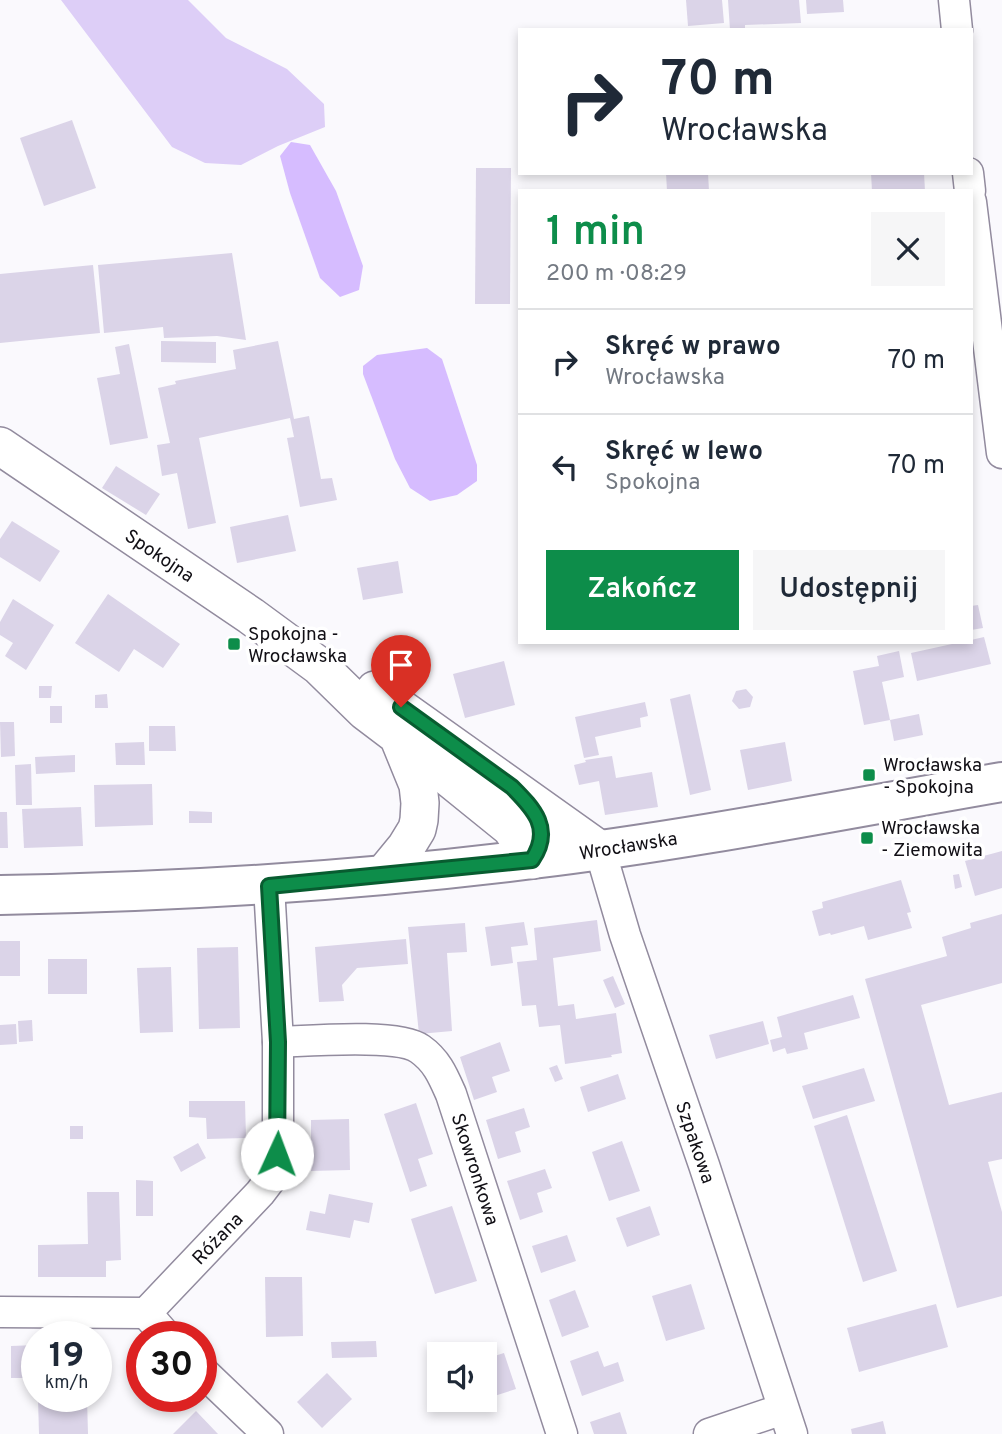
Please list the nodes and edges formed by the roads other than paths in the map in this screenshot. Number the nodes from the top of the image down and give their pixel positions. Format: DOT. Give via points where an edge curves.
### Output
graph roads {
  1 [pos="954,0"];
  2 [pos="957,28"];
  3 [pos="973,218"];
  4 [pos="0,446"];
  5 [pos="1002,453"];
  6 [pos="319,666"];
  7 [pos="398,736"];
  8 [pos="1002,782"];
  9 [pos="512,787"];
  10 [pos="600,850"];
  11 [pos="532,860"];
  12 [pos="383,875"];
  13 [pos="269,886"];
  14 [pos="0,895"];
  15 [pos="278,1042"];
  16 [pos="0,1312"];
  17 [pos="146,1313"];
  18 [pos="153,1321"];
  19 [pos="217,1385"];
  20 [pos="787,1422"];
  21 [pos="268,1434"];
  22 [pos="562,1434"];
  23 [pos="709,1434"];
  1 -- 2 [label="street"];
  3 -- 5 [label="street"];
  4 -- 6 [label="street, Spokojna"];
  6 -- 7 [label="street, Spokojna"];
  6 -- 9 [label="street, Spokojna" via="381,693"];
  7 -- 11 [label="street, Spokojna" via="511,828"];
  7 -- 12 [label="street" via="418,785 419,820"];
  8 -- 10 [label="main road, Wrocławska"];
  9 -- 10 [label="street, Spokojna"];
  9 -- 11 [label="street, Spokojna" via="541,825 539,848"];
  10 -- 11 [label="main road, Wrocławska"];
  10 -- 20 [label="street, Szpakowa"];
  11 -- 12 [label="main road, Wrocławska"];
  12 -- 13 [label="main road, Wrocławska"];
  13 -- 14 [label="main road, Wrocławska"];
  13 -- 15 [label="street, Różana"];
  15 -- 17 [label="street, Różana" via="276,1172"];
  15 -- 22 [label="street, Skowronkowa" via="390,1040 418,1047 437,1064 451,1094"];
  16 -- 17 [label="street"];
  17 -- 18 [label="street"];
  19 -- 21 [label="street"];
  20 -- 23 [label="street"];
}
